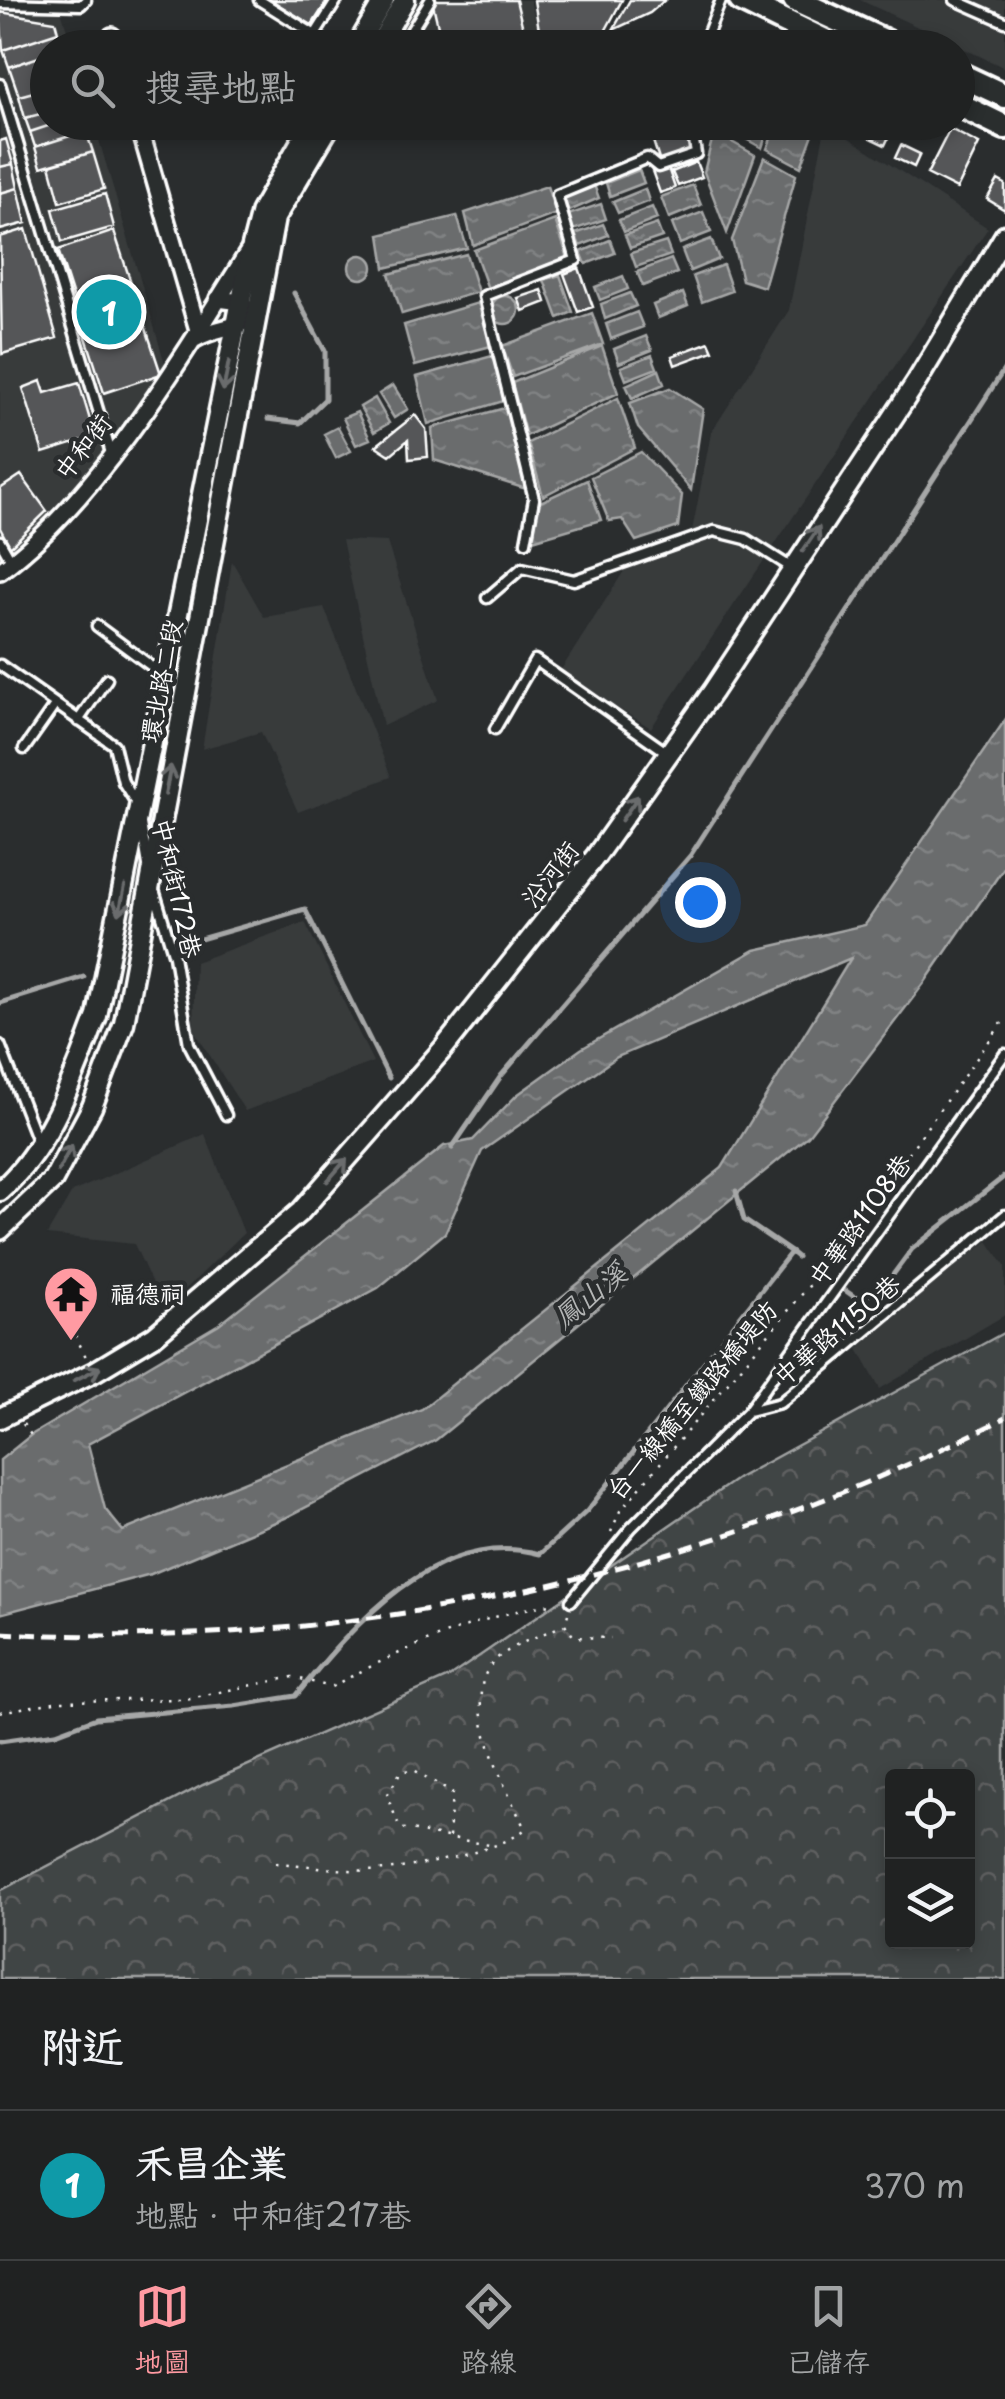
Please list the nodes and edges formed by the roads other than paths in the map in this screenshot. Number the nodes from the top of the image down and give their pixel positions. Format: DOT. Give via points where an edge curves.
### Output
graph roads {
  1 [pos="86,0"];
  2 [pos="258,0"];
  3 [pos="337,0"];
  4 [pos="384,0"];
  5 [pos="405,0"];
  6 [pos="430,0"];
  7 [pos="721,0"];
  8 [pos="795,0"];
  9 [pos="956,0"];
  10 [pos="0,3"];
  11 [pos="753,3"];
  12 [pos="1005,22"];
  13 [pos="306,30"];
  14 [pos="319,30"];
  15 [pos="366,30"];
  16 [pos="387,30"];
  17 [pos="412,30"];
  18 [pos="709,30"];
  19 [pos="805,30"];
  20 [pos="860,30"];
  21 [pos="975,82"];
  22 [pos="0,84"];
  23 [pos="1005,96"];
  24 [pos="975,112"];
  25 [pos="1005,127"];
  26 [pos="143,140"];
  27 [pos="302,140"];
  28 [pos="321,140"];
  29 [pos="694,140"];
  30 [pos="1005,235"];
  31 [pos="252,246"];
  32 [pos="218,299"];
  33 [pos="240,302"];
  34 [pos="255,316"];
  35 [pos="235,329"];
  36 [pos="194,336"];
  37 [pos="112,453"];
  38 [pos="0,541"];
  39 [pos="526,542"];
  40 [pos="6,566"];
  41 [pos="792,568"];
  42 [pos="486,598"];
  43 [pos="97,626"];
  44 [pos="0,664"];
  45 [pos="167,678"];
  46 [pos="107,680"];
  47 [pos="55,705"];
  48 [pos="78,721"];
  49 [pos="495,728"];
  50 [pos="24,749"];
  51 [pos="669,754"];
  52 [pos="140,815"];
  53 [pos="150,875"];
  54 [pos="0,1045"];
  55 [pos="1005,1054"];
  56 [pos="226,1115"];
  57 [pos="38,1145"];
  58 [pos="0,1190"];
  59 [pos="1005,1214"];
  60 [pos="0,1230"];
  61 [pos="748,1411"];
  62 [pos="0,1418"];
  63 [pos="572,1600"];
  1 -- 10 [label="lane"];
  2 -- 13 [label="lane"];
  3 -- 14 [label="lane"];
  4 -- 15 [label="street"];
  5 -- 16 [label="street"];
  6 -- 17 [label="lane"];
  7 -- 18 [label="lane"];
  8 -- 20 [label="main road"];
  9 -- 12 [label="lane"];
  11 -- 19 [label="main road"];
  21 -- 23 [label="main road"];
  22 -- 37 [label="lane"];
  24 -- 25 [label="main road"];
  26 -- 36 [label="street"];
  27 -- 31 [label="street, 環北路二段" via="261,211"];
  28 -- 34 [label="street, 環北路二段" via="275,218"];
  29 -- 39 [label="lane" via="696,154 658,166 647,158 557,194 576,260 484,296 534,500"];
  41 -- 30 [label="street, 沿河街, one-way"];
  31 -- 32 [label="street, 中和街"];
  31 -- 33 [label="street, 環北路二段"];
  32 -- 33 [label="street"];
  32 -- 36 [label="street, 中和街"];
  33 -- 34 [label="street"];
  33 -- 35 [label="street, 環北路二段"];
  34 -- 35 [label="street"];
  53 -- 34 [label="street, 環北路二段, one-way"];
  35 -- 36 [label="street"];
  35 -- 45 [label="street, 環北路二段, one-way"];
  36 -- 37 [label="street, 中和街"];
  37 -- 40 [label="street, 中和街"];
  38 -- 40 [label="lane"];
  41 -- 42 [label="lane" via="746,538 714,531 574,580 522,568"];
  41 -- 51 [label="street, 沿河街"];
  43 -- 45 [label="lane"];
  44 -- 47 [label="lane, 中和街172巷"];
  45 -- 52 [label="street, 環北路二段"];
  46 -- 48 [label="lane"];
  47 -- 48 [label="lane, 中和街172巷"];
  47 -- 50 [label="lane"];
  48 -- 52 [label="lane, 中和街172巷" via="114,746"];
  49 -- 51 [label="lane" via="535,660"];
  62 -- 51 [label="street, 沿河街, one-way" via="154,1336 301,1211 443,1050"];
  52 -- 53 [label="lane, 中和街172巷"];
  52 -- 57 [label="street, 環北路二段, one-way" via="97,1016"];
  53 -- 56 [label="lane, 中和街172巷" via="174,956 188,1044"];
  60 -- 53 [label="street, 環北路二段, one-way" via="53,1180 92,1106 124,1023"];
  54 -- 57 [label="lane"];
  55 -- 61 [label="lane, 中華路1108巷"];
  57 -- 58 [label="street, 環北路二段" via="26,1168"];
  59 -- 61 [label="lane, 中華路1150巷" via="780,1404"];
  61 -- 63 [label="lane, 中華路1150巷" via="631,1528"];
}
